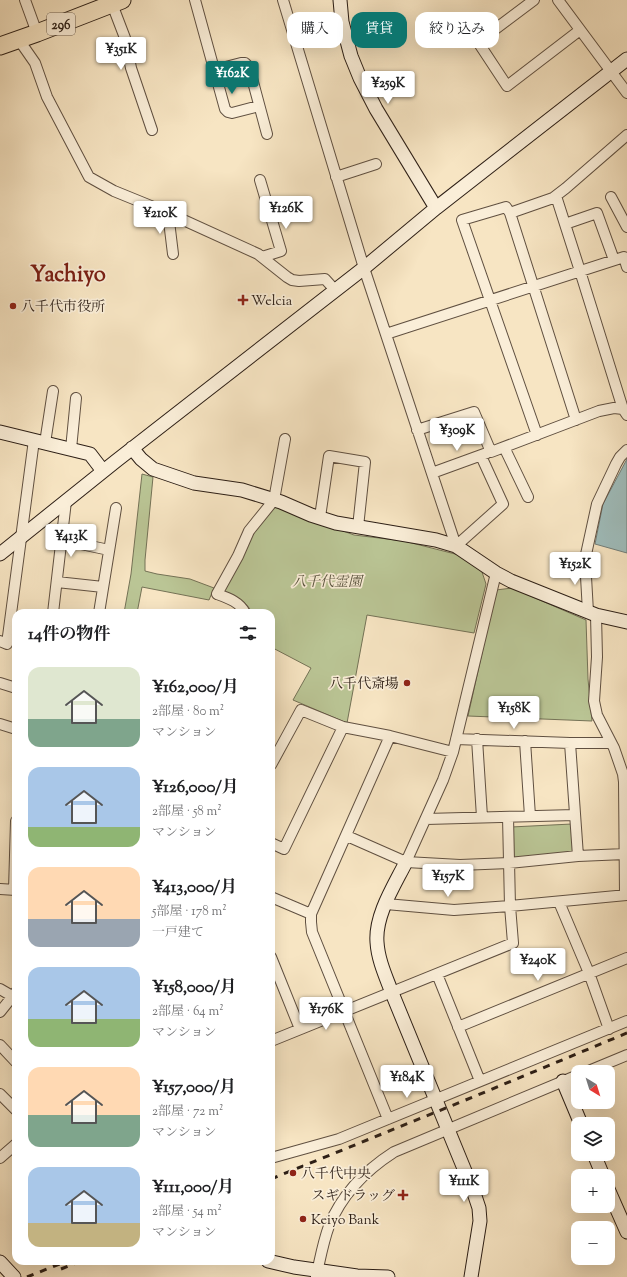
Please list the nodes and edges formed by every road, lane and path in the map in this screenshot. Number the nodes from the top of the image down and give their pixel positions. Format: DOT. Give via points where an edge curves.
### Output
graph roads {
  1 [pos="25,0"];
  2 [pos="195,0"];
  3 [pos="283,0"];
  4 [pos="340,0"];
  5 [pos="534,0"];
  6 [pos="558,0"];
  7 [pos="117,2"];
  8 [pos="580,30"];
  9 [pos="37,33"];
  10 [pos="19,40"];
  11 [pos="0,46"];
  12 [pos="627,59"];
  13 [pos="214,70"];
  14 [pos="611,72"];
  15 [pos="627,93"];
  16 [pos="259,106"];
  17 [pos="152,130"];
  18 [pos="267,134"];
  19 [pos="627,135"];
  20 [pos="376,164"];
  21 [pos="336,177"];
  22 [pos="260,180"];
  23 [pos="556,196"];
  24 [pos="610,197"];
  25 [pos="436,208"];
  26 [pos="168,213"];
  27 [pos="510,213"];
  28 [pos="564,224"];
  29 [pos="627,227"];
  30 [pos="173,254"];
  31 [pos="262,257"];
  32 [pos="614,260"];
  33 [pos="626,263"];
  34 [pos="364,268"];
  35 [pos="580,271"];
  36 [pos="534,286"];
  37 [pos="335,290"];
  38 [pos="490,300"];
  39 [pos="386,334"];
  40 [pos="53,391"];
  41 [pos="76,398"];
  42 [pos="625,412"];
  43 [pos="576,420"];
  44 [pos="417,430"];
  45 [pos="0,432"];
  46 [pos="537,436"];
  47 [pos="285,439"];
  48 [pos="40,442"];
  49 [pos="504,447"];
  50 [pos="132,448"];
  51 [pos="72,449"];
  52 [pos="627,450"];
  53 [pos="486,454"];
  54 [pos="103,471"];
  55 [pos="432,474"];
  56 [pos="528,497"];
  57 [pos="274,500"];
  58 [pos="66,501"];
  59 [pos="116,508"];
  60 [pos="320,517"];
  61 [pos="358,527"];
  62 [pos="21,538"];
  63 [pos="62,540"];
  64 [pos="456,546"];
  65 [pos="109,550"];
  66 [pos="0,554"];
  67 [pos="496,573"];
  68 [pos="57,582"];
  69 [pos="103,587"];
  70 [pos="54,609"];
  71 [pos="100,609"];
  72 [pos="243,609"];
  73 [pos="592,613"];
  74 [pos="627,623"];
  75 [pos="0,641"];
  76 [pos="0,683"];
  77 [pos="12,687"];
  78 [pos="0,724"];
  79 [pos="343,727"];
  80 [pos="12,728"];
  81 [pos="390,736"];
  82 [pos="456,738"];
  83 [pos="477,739"];
  84 [pos="525,741"];
  85 [pos="570,743"];
  86 [pos="611,743"];
  87 [pos="452,752"];
  88 [pos="275,758"];
  89 [pos="575,815"];
  90 [pos="530,816"];
  91 [pos="482,817"];
  92 [pos="508,817"];
  93 [pos="426,819"];
  94 [pos="347,836"];
  95 [pos="275,845"];
  96 [pos="625,854"];
  97 [pos="578,856"];
  98 [pos="406,862"];
  99 [pos="509,863"];
  100 [pos="0,889"];
  101 [pos="12,890"];
  102 [pos="626,895"];
  103 [pos="275,899"];
  104 [pos="559,902"];
  105 [pos="386,904"];
  106 [pos="510,906"];
  107 [pos="311,914"];
  108 [pos="627,958"];
  109 [pos="275,967"];
  110 [pos="589,973"];
  111 [pos="437,974"];
  112 [pos="0,989"];
  113 [pos="392,992"];
  114 [pos="12,993"];
  115 [pos="12,997"];
  116 [pos="0,1012"];
  117 [pos="344,1012"];
  118 [pos="627,1021"];
  119 [pos="458,1027"];
  120 [pos="300,1029"];
  121 [pos="610,1029"];
  122 [pos="275,1039"];
  123 [pos="0,1045"];
  124 [pos="627,1055"];
  125 [pos="12,1056"];
  126 [pos="603,1065"];
  127 [pos="571,1078"];
  128 [pos="480,1080"];
  129 [pos="563,1081"];
  130 [pos="0,1094"];
  131 [pos="436,1099"];
  132 [pos="12,1106"];
  133 [pos="578,1117"];
  134 [pos="388,1119"];
  135 [pos="448,1130"];
  136 [pos="12,1148"];
  137 [pos="275,1157"];
  138 [pos="0,1158"];
  139 [pos="615,1205"];
  140 [pos="627,1232"];
  141 [pos="0,1262"];
  142 [pos="275,1263"];
  143 [pos="317,1273"];
  144 [pos="14,1277"];
  145 [pos="388,1277"];
  146 [pos="471,1277"];
  1 -- 9 [label="street"];
  2 -- 13 [label="street"];
  3 -- 21 [label="street"];
  4 -- 25 [label="street" via="342,22 360,78"];
  5 -- 8 [label="street" via="478,42 507,86"];
  6 -- 8 [label="street"];
  7 -- 9 [label="highway, 296"];
  7 -- 17 [label="street" via="132,68"];
  8 -- 14 [label="street"];
  9 -- 10 [label="highway, 296"];
  10 -- 11 [label="highway, 296"];
  10 -- 26 [label="street" via="35,62 47,97 89,177 114,191"];
  12 -- 14 [label="street"];
  13 -- 16 [label="street" via="228,112"];
  13 -- 16 [label="street" via="245,63 249,67"];
  14 -- 15 [label="street"];
  14 -- 25 [label="street"];
  16 -- 18 [label="street"];
  19 -- 23 [label="street"];
  20 -- 21 [label="street"];
  21 -- 34 [label="street"];
  22 -- 31 [label="street" via="281,251"];
  23 -- 27 [label="street"];
  23 -- 28 [label="street"];
  24 -- 29 [label="street"];
  25 -- 34 [label="street"];
  26 -- 30 [label="street"];
  26 -- 31 [label="street"];
  27 -- 36 [label="street"];
  27 -- 38 [label="street" via="506,207 462,220"];
  28 -- 32 [label="street" via="597,213"];
  28 -- 35 [label="street"];
  31 -- 37 [label="street" via="292,280 325,279"];
  32 -- 33 [label="street" via="624,257"];
  32 -- 35 [label="street"];
  34 -- 37 [label="street"];
  34 -- 39 [label="street"];
  35 -- 36 [label="street"];
  35 -- 42 [label="street"];
  36 -- 38 [label="street"];
  36 -- 43 [label="street"];
  37 -- 50 [label="street"];
  38 -- 39 [label="street"];
  38 -- 46 [label="street"];
  39 -- 44 [label="street"];
  40 -- 48 [label="street"];
  41 -- 51 [label="street"];
  42 -- 43 [label="street" via="614,408"];
  43 -- 46 [label="street"];
  44 -- 53 [label="street" via="474,412"];
  44 -- 55 [label="street"];
  45 -- 48 [label="street"];
  46 -- 49 [label="street"];
  47 -- 57 [label="street"];
  48 -- 51 [label="street"];
  48 -- 62 [label="street"];
  49 -- 53 [label="street"];
  49 -- 56 [label="street"];
  50 -- 54 [label="street"];
  50 -- 57 [label="street" via="153,469 194,483 242,490"];
  51 -- 54 [label="street" via="90,454"];
  52 -- 73 [label="street" via="616,464 597,504 585,559"];
  53 -- 55 [label="street"];
  53 -- 64 [label="street" via="503,504"];
  54 -- 58 [label="street"];
  55 -- 64 [label="street"];
  57 -- 60 [label="street"];
  57 -- 72 [label="street" via="249,531 217,594 234,601"];
  58 -- 62 [label="street"];
  58 -- 63 [label="street"];
  59 -- 65 [label="street"];
  60 -- 61 [label="street"];
  60 -- 61 [label="street" via="329,456 365,462"];
  61 -- 64 [label="street"];
  62 -- 66 [label="street"];
  62 -- 75 [label="street" via="7,644"];
  63 -- 65 [label="street"];
  63 -- 68 [label="street"];
  64 -- 67 [label="street"];
  65 -- 69 [label="street"];
  67 -- 73 [label="street"];
  67 -- 82 [label="street"];
  68 -- 69 [label="street"];
  68 -- 70 [label="street"];
  69 -- 71 [label="street"];
  73 -- 74 [label="street"];
  73 -- 86 [label="street" via="597,657 594,701 597,715"];
  76 -- 77 [label="street"];
  78 -- 80 [label="street"];
  79 -- 81 [label="street"];
  79 -- 88 [label="street" via="301,710"];
  79 -- 95 [label="street" via="284,849"];
  81 -- 87 [label="street"];
  81 -- 94 [label="street"];
  82 -- 83 [label="street"];
  82 -- 87 [label="street"];
  83 -- 84 [label="street"];
  83 -- 91 [label="street"];
  84 -- 85 [label="street"];
  84 -- 90 [label="street"];
  85 -- 86 [label="street"];
  85 -- 89 [label="street"];
  86 -- 96 [label="street" via="624,782"];
  87 -- 93 [label="street"];
  89 -- 90 [label="street"];
  89 -- 97 [label="street"];
  90 -- 92 [label="street"];
  91 -- 92 [label="street"];
  91 -- 93 [label="street"];
  92 -- 99 [label="street"];
  93 -- 98 [label="street"];
  94 -- 98 [label="street"];
  94 -- 107 [label="street"];
  96 -- 97 [label="street"];
  96 -- 102 [label="street"];
  97 -- 99 [label="street"];
  98 -- 99 [label="street" via="460,865"];
  98 -- 105 [label="street"];
  99 -- 106 [label="street"];
  100 -- 101 [label="street"];
  102 -- 104 [label="street"];
  103 -- 107 [label="street"];
  104 -- 106 [label="street"];
  104 -- 110 [label="street"];
  105 -- 106 [label="street" via="454,910"];
  105 -- 113 [label="street" via="377,933 377,943"];
  106 -- 111 [label="street" via="513,942"];
  107 -- 117 [label="street" via="312,932"];
  108 -- 110 [label="street"];
  109 -- 120 [label="street"];
  110 -- 119 [label="street"];
  110 -- 121 [label="street"];
  111 -- 113 [label="street"];
  111 -- 119 [label="street"];
  112 -- 114 [label="street"];
  113 -- 117 [label="street"];
  113 -- 131 [label="street"];
  115 -- 116 [label="street"];
  117 -- 120 [label="street"];
  117 -- 134 [label="street"];
  118 -- 121 [label="street"];
  119 -- 128 [label="street"];
  120 -- 122 [label="street"];
  121 -- 128 [label="street"];
  123 -- 125 [label="street"];
  124 -- 126 [label="street"];
  127 -- 129 [label="street"];
  128 -- 131 [label="street"];
  129 -- 133 [label="street"];
  129 -- 135 [label="street"];
  130 -- 132 [label="street"];
  131 -- 134 [label="street"];
  131 -- 135 [label="street"];
  134 -- 137 [label="street" via="339,1139"];
  135 -- 143 [label="street" via="394,1152 350,1189 329,1226"];
  135 -- 146 [label="street" via="478,1208 480,1221"];
  136 -- 138 [label="street"];
  139 -- 140 [label="street"];
  141 -- 144 [label="street"];
  142 -- 143 [label="street"];
  143 -- 145 [label="street"];
}
